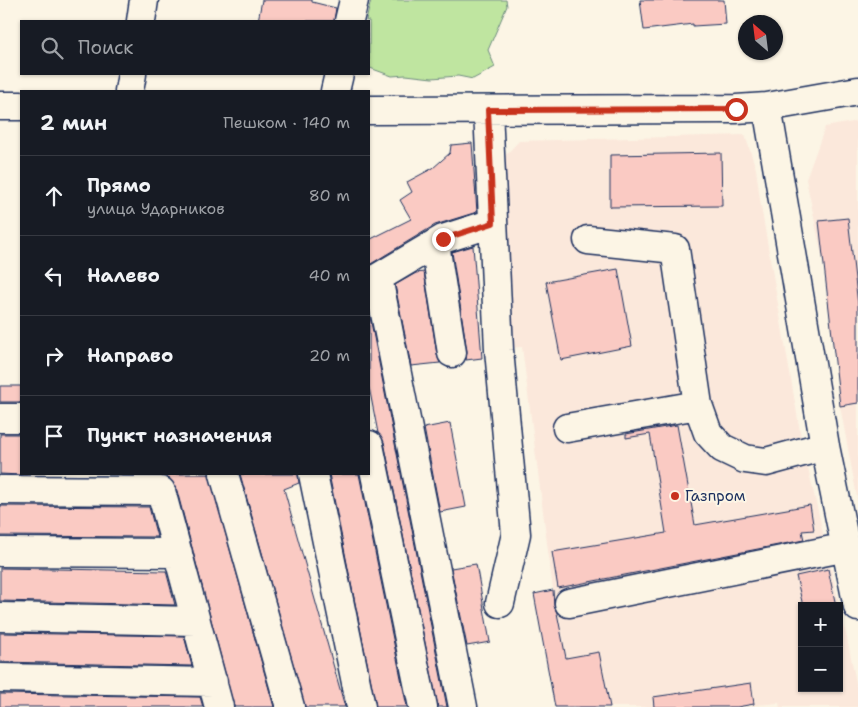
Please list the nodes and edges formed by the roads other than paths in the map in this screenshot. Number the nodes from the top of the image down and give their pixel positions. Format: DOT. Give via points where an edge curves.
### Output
graph roads {
  1 [pos="144,0"];
  2 [pos="354,0"];
  3 [pos="141,20"];
  4 [pos="350,20"];
  5 [pos="132,75"];
  6 [pos="339,75"];
  7 [pos="129,90"];
  8 [pos="335,90"];
  9 [pos="858,91"];
  10 [pos="0,106"];
  11 [pos="20,106"];
  12 [pos="767,108"];
  13 [pos="370,110"];
  14 [pos="488,110"];
  15 [pos="493,223"];
  16 [pos="588,240"];
  17 [pos="435,244"];
  18 [pos="374,281"];
  19 [pos="452,353"];
  20 [pos="698,405"];
  21 [pos="0,418"];
  22 [pos="20,418"];
  23 [pos="567,428"];
  24 [pos="825,446"];
  25 [pos="370,451"];
  26 [pos="224,475"];
  27 [pos="313,475"];
  28 [pos="0,490"];
  29 [pos="847,502"];
  30 [pos="847,547"];
  31 [pos="0,552"];
  32 [pos="178,553"];
  33 [pos="500,603"];
  34 [pos="569,603"];
  35 [pos="858,606"];
  36 [pos="0,617"];
  37 [pos="196,622"];
  38 [pos="0,678"];
  39 [pos="216,694"];
  40 [pos="290,707"];
  41 [pos="361,707"];
  42 [pos="423,707"];
  43 [pos="463,707"];
  1 -- 3 [label="street"];
  2 -- 4 [label="street"];
  5 -- 7 [label="street"];
  6 -- 8 [label="street"];
  9 -- 12 [label="street"];
  10 -- 11 [label="street"];
  12 -- 14 [label="street"];
  12 -- 24 [label="street"];
  13 -- 14 [label="street"];
  14 -- 15 [label="street"];
  15 -- 17 [label="street"];
  15 -- 33 [label="street" via="499,350 516,534"];
  16 -- 20 [label="street" via="675,249"];
  17 -- 18 [label="street"];
  17 -- 19 [label="street"];
  18 -- 43 [label="street"];
  20 -- 23 [label="street"];
  20 -- 24 [label="street" via="708,433 722,448 745,459 766,462"];
  21 -- 22 [label="street"];
  24 -- 29 [label="street"];
  25 -- 42 [label="street"];
  26 -- 40 [label="street"];
  27 -- 41 [label="street"];
  28 -- 32 [label="street" via="161,491"];
  29 -- 30 [label="street"];
  30 -- 34 [label="street"];
  30 -- 35 [label="street"];
  31 -- 32 [label="street"];
  32 -- 37 [label="street"];
  36 -- 37 [label="street"];
  37 -- 39 [label="street"];
  38 -- 39 [label="street"];
}
